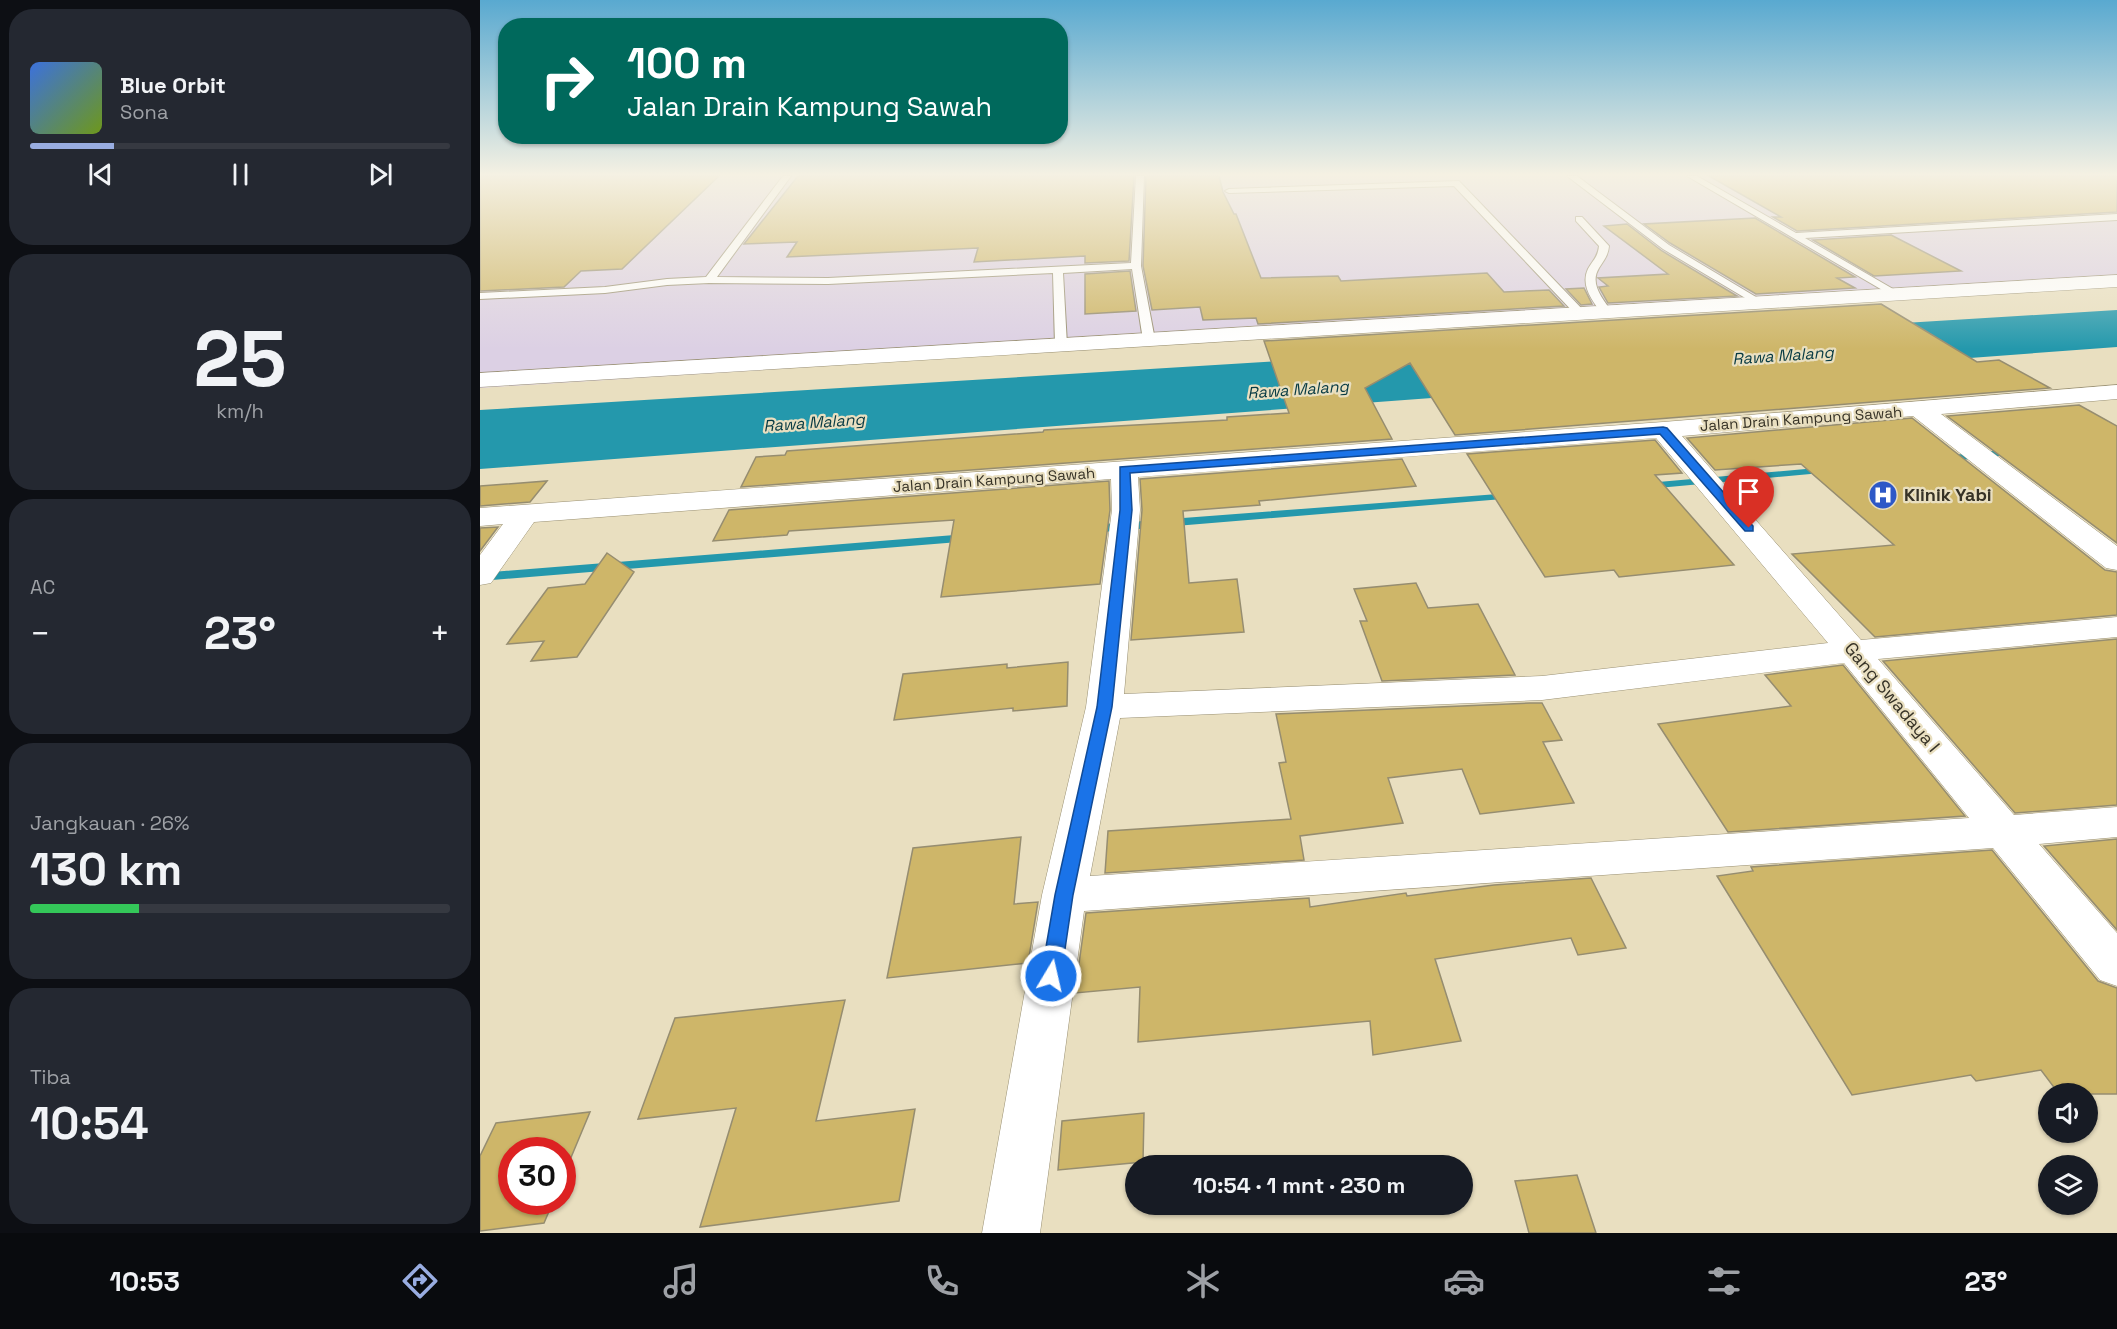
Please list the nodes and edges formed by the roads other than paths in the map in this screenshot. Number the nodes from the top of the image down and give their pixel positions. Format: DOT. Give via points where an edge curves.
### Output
graph roads {
  1 [pos="744,234"];
  2 [pos="1137,234"];
  3 [pos="1504,234"];
  4 [pos="1592,234"];
  5 [pos="1647,234"];
  6 [pos="1793,234"];
  7 [pos="1838,234"];
  8 [pos="1797,236"];
  9 [pos="1136,266"];
  10 [pos="1058,270"];
  11 [pos="709,280"];
  12 [pos="2117,281"];
  13 [pos="1896,295"];
  14 [pos="480,296"];
  15 [pos="1761,303"];
  16 [pos="1606,312"];
  17 [pos="1581,314"];
  18 [pos="1149,340"];
  19 [pos="1060,345"];
  20 [pos="480,380"];
  21 [pos="2117,392"];
  22 [pos="1920,410"];
  23 [pos="1663,430"];
  24 [pos="1124,470"];
  25 [pos="525,514"];
  26 [pos="480,517"];
  27 [pos="2117,561"];
  28 [pos="488,564"];
  29 [pos="2117,627"];
  30 [pos="1854,651"];
  31 [pos="1104,707"];
  32 [pos="2117,822"];
  33 [pos="2003,832"];
  34 [pos="1064,895"];
  35 [pos="2117,966"];
  36 [pos="1011,1233"];
  1 -- 11 [label="lane"];
  2 -- 9 [label="lane"];
  3 -- 17 [label="lane"];
  4 -- 16 [label="lane" via="1604,246 1604,256 1592,272 1590,289"];
  5 -- 15 [label="lane"];
  6 -- 8 [label="lane"];
  7 -- 8 [label="lane"];
  8 -- 13 [label="lane"];
  9 -- 10 [label="lane"];
  9 -- 18 [label="lane"];
  10 -- 11 [label="lane" via="828,281"];
  10 -- 19 [label="lane"];
  11 -- 14 [label="lane"];
  12 -- 13 [label="street"];
  13 -- 15 [label="street"];
  15 -- 16 [label="street"];
  16 -- 17 [label="street"];
  17 -- 18 [label="street"];
  18 -- 19 [label="street"];
  19 -- 20 [label="street"];
  21 -- 22 [label="street, Jalan Drain Kampung Sawah"];
  22 -- 23 [label="street, Jalan Drain Kampung Sawah"];
  22 -- 27 [label="street"];
  23 -- 24 [label="street, Jalan Drain Kampung Sawah"];
  23 -- 30 [label="street, Gang Swadaya I"];
  24 -- 25 [label="street, Jalan Drain Kampung Sawah"];
  24 -- 31 [label="street" via="1124,529"];
  25 -- 26 [label="street, Jalan Drain Kampung Sawah"];
  25 -- 28 [label="street"];
  29 -- 30 [label="street"];
  30 -- 31 [label="street" via="1542,688"];
  30 -- 33 [label="street, Gang Swadaya I"];
  31 -- 34 [label="street"];
  32 -- 33 [label="street"];
  33 -- 34 [label="street"];
  33 -- 35 [label="street, Gang Swadaya I"];
  34 -- 36 [label="street"];
}
